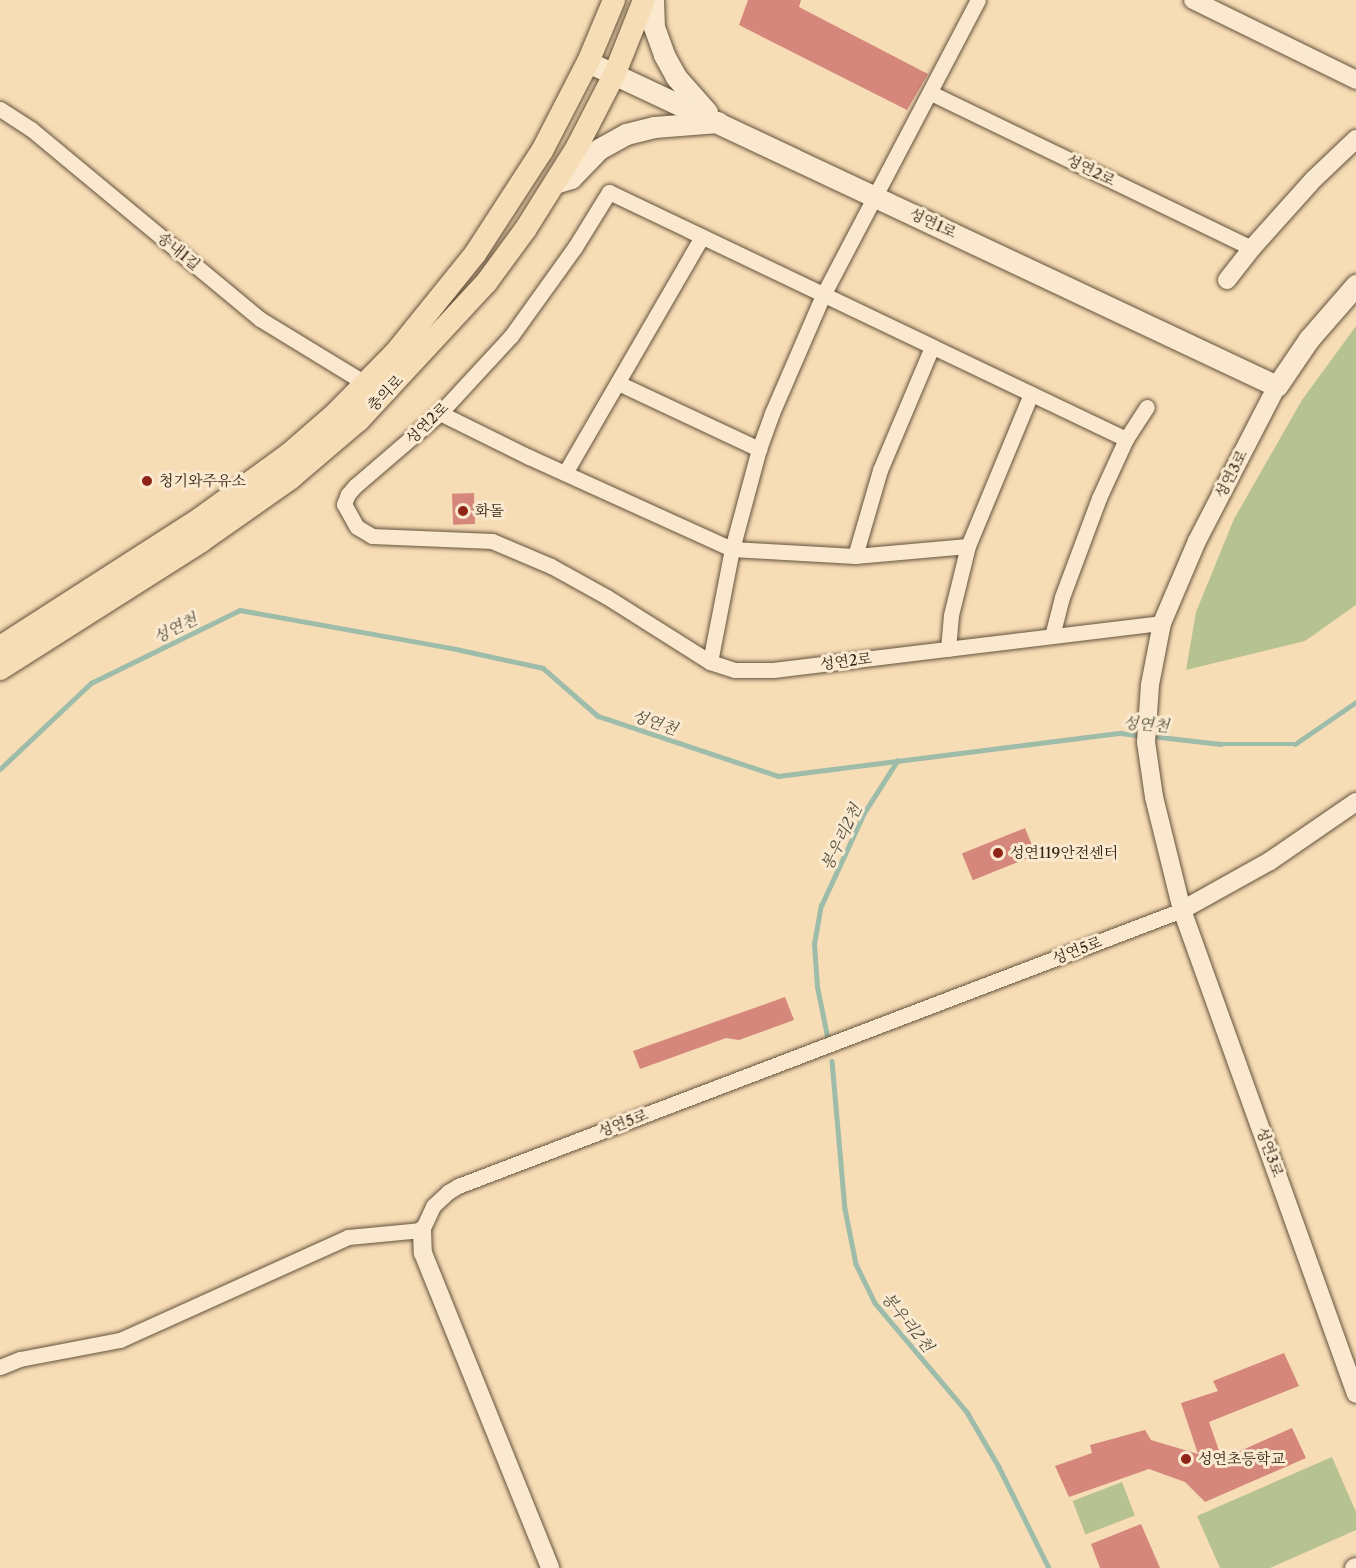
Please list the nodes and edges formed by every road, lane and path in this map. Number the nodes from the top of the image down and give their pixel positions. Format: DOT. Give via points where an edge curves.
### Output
graph roads {
  1 [pos="614,0"];
  2 [pos="644,0"];
  3 [pos="653,0"];
  4 [pos="978,0"];
  5 [pos="1193,0"];
  6 [pos="588,62"];
  7 [pos="615,73"];
  8 [pos="1356,80"];
  9 [pos="931,93"];
  10 [pos="0,109"];
  11 [pos="718,122"];
  12 [pos="551,134"];
  13 [pos="1356,139"];
  14 [pos="577,147"];
  15 [pos="558,182"];
  16 [pos="875,196"];
  17 [pos="702,237"];
  18 [pos="1252,248"];
  19 [pos="1227,280"];
  20 [pos="1356,285"];
  21 [pos="823,295"];
  22 [pos="932,347"];
  23 [pos="365,383"];
  24 [pos="618,383"];
  25 [pos="1277,386"];
  26 [pos="1031,394"];
  27 [pos="1147,407"];
  28 [pos="440,413"];
  29 [pos="1126,439"];
  30 [pos="759,449"];
  31 [pos="565,473"];
  32 [pos="968,546"];
  33 [pos="732,549"];
  34 [pos="855,556"];
  35 [pos="1162,623"];
  36 [pos="1052,636"];
  37 [pos="0,647"];
  38 [pos="948,649"];
  39 [pos="710,662"];
  40 [pos="0,669"];
  41 [pos="1356,802"];
  42 [pos="1182,910"];
  43 [pos="422,1230"];
  44 [pos="0,1367"];
  45 [pos="1356,1394"];
  46 [pos="550,1568"];
  1 -- 6 [label="main road, 충의로"];
  2 -- 7 [label="main road, 충의로"];
  3 -- 11 [label="main road" via="654,27 668,63 693,98"];
  4 -- 9 [label="street"];
  5 -- 8 [label="street"];
  6 -- 7 [label="main road, 성연1로"];
  6 -- 12 [label="main road, 충의로"];
  7 -- 11 [label="main road, 성연1로"];
  7 -- 14 [label="main road, 충의로"];
  9 -- 16 [label="street"];
  9 -- 18 [label="street, 성연2로"];
  10 -- 23 [label="street, 송내1길" via="31,129 260,319"];
  11 -- 15 [label="main road" via="654,127 626,134 599,149 571,178"];
  11 -- 16 [label="main road, 성연1로"];
  12 -- 14 [label="main road"];
  12 -- 23 [label="main road, 충의로" via="475,254 396,352"];
  13 -- 18 [label="street"];
  14 -- 15 [label="main road, 충의로"];
  15 -- 40 [label="main road, 충의로" via="486,283 359,420 291,478 218,529"];
  16 -- 21 [label="street"];
  16 -- 25 [label="main road, 성연1로"];
  17 -- 21 [label="street, 성연2로"];
  17 -- 24 [label="street"];
  17 -- 28 [label="street, 성연2로" via="609,192 511,336"];
  18 -- 19 [label="street"];
  20 -- 25 [label="main road, 성연3로"];
  21 -- 22 [label="street, 성연2로"];
  21 -- 30 [label="street"];
  22 -- 26 [label="street, 성연2로"];
  22 -- 34 [label="street" via="880,470"];
  23 -- 37 [label="main road, 충의로" via="290,454 201,518"];
  24 -- 30 [label="street"];
  24 -- 31 [label="street"];
  25 -- 35 [label="street, 성연3로" via="1197,541"];
  26 -- 29 [label="street, 성연2로"];
  26 -- 32 [label="street"];
  27 -- 29 [label="street"];
  28 -- 31 [label="street"];
  28 -- 39 [label="street, 성연2로" via="348,494 346,510 357,527 382,538 492,541 560,572"];
  29 -- 36 [label="street" via="1084,536"];
  30 -- 33 [label="street"];
  31 -- 33 [label="street"];
  32 -- 34 [label="street"];
  32 -- 38 [label="street" via="951,615"];
  33 -- 34 [label="street"];
  33 -- 39 [label="street"];
  35 -- 36 [label="street, 성연2로"];
  35 -- 42 [label="street, 성연3로" via="1150,686 1146,742 1154,797"];
  36 -- 38 [label="street, 성연2로"];
  38 -- 39 [label="street, 성연2로" via="753,671"];
  41 -- 42 [label="street" via="1270,861"];
  42 -- 43 [label="street, 성연5로" via="458,1186 433,1206"];
  42 -- 45 [label="street, 성연3로"];
  43 -- 44 [label="street" via="348,1237 120,1340 20,1359"];
  43 -- 46 [label="street" via="423,1253"];
}
